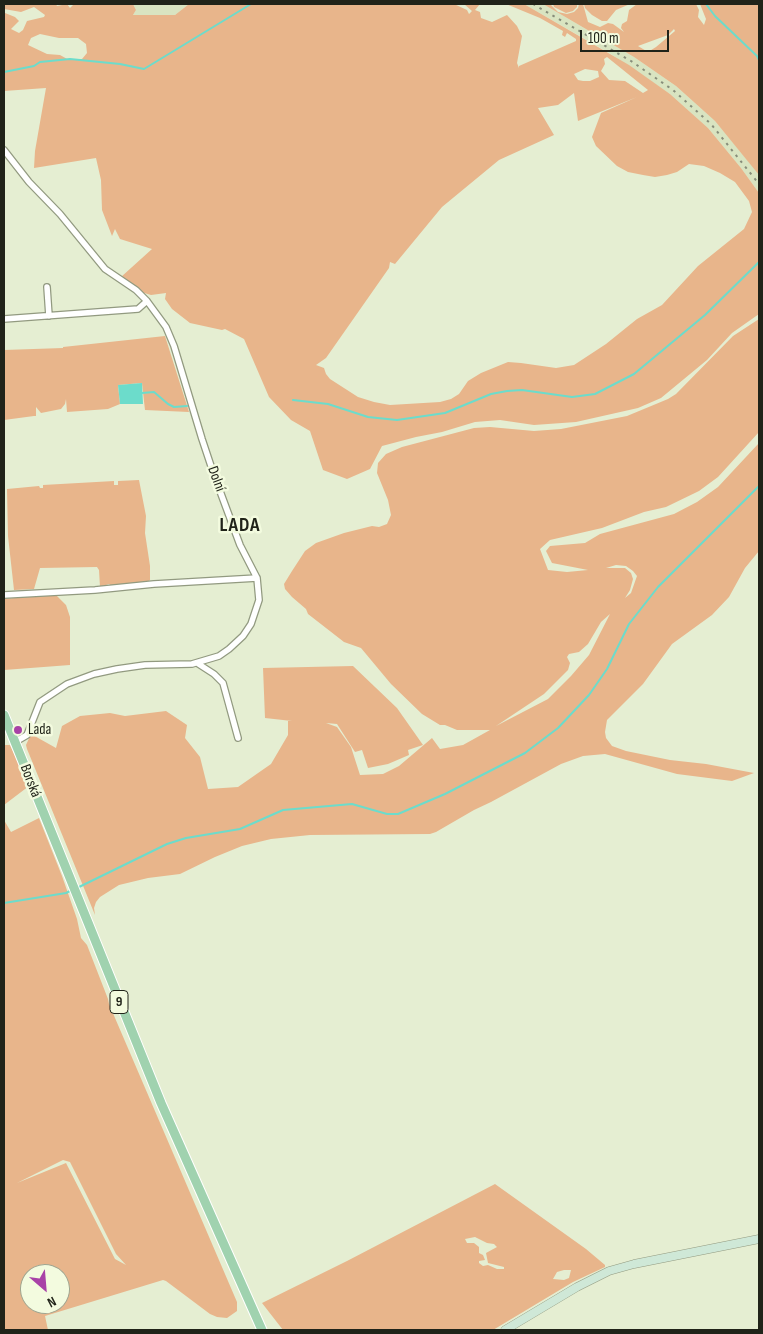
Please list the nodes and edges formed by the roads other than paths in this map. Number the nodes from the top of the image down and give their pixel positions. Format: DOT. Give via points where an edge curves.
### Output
graph roads {
  1 [pos="4,150"];
  2 [pos="47,287"];
  3 [pos="147,302"];
  4 [pos="49,316"];
  5 [pos="4,319"];
  6 [pos="257,578"];
  7 [pos="4,595"];
  8 [pos="197,664"];
  9 [pos="4,715"];
  10 [pos="238,738"];
  11 [pos="15,742"];
  12 [pos="759,1239"];
  13 [pos="262,1330"];
  14 [pos="506,1330"];
  1 -- 3 [label="street, Dolní" via="105,269 136,290"];
  2 -- 4 [label="street"];
  3 -- 4 [label="street" via="138,309"];
  3 -- 6 [label="street, Dolní" via="170,335 214,475 240,546"];
  4 -- 5 [label="street"];
  6 -- 7 [label="street"];
  6 -- 8 [label="street, Dolní" via="259,600 243,636 225,653"];
  8 -- 10 [label="street" via="223,683"];
  8 -- 11 [label="street, Dolní" via="130,667 94,674 67,684 40,702 27,735"];
  9 -- 11 [label="main road, Borská / 9"];
  11 -- 13 [label="main road, Borská / 9" via="161,1103"];
  12 -- 14 [label="street" via="609,1271"];
}
